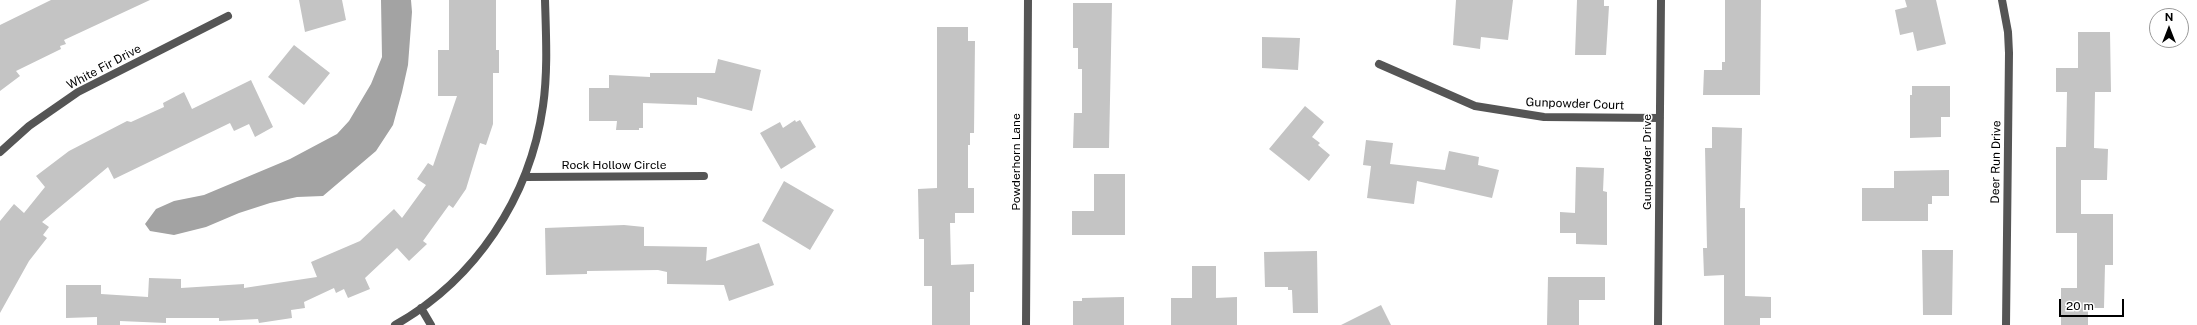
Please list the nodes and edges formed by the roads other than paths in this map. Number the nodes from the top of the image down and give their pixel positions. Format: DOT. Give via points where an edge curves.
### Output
graph roads {
  1 [pos="545,0"];
  2 [pos="1028,0"];
  3 [pos="1661,0"];
  4 [pos="2002,0"];
  5 [pos="228,16"];
  6 [pos="1379,64"];
  7 [pos="1660,118"];
  8 [pos="0,152"];
  9 [pos="704,176"];
  10 [pos="524,177"];
  11 [pos="421,308"];
  12 [pos="395,325"];
  13 [pos="432,325"];
  14 [pos="1026,325"];
  15 [pos="1658,325"];
  16 [pos="2006,325"];
  1 -- 10 [label="street" via="546,64 543,106 537,137"];
  2 -- 14 [label="street, Powderhorn Lane"];
  3 -- 7 [label="street, Gunpowder Drive"];
  4 -- 16 [label="street, Deer Run Drive" via="2009,53"];
  5 -- 8 [label="street, White Fir Drive" via="78,92 29,126"];
  6 -- 7 [label="street, Gunpowder Court" via="1475,106 1544,117"];
  7 -- 15 [label="street, Gunpowder Drive"];
  9 -- 10 [label="street, Rock Hollow Circle"];
  10 -- 11 [label="street" via="512,205 486,247 445,290"];
  11 -- 12 [label="street"];
  11 -- 13 [label="street"];
}
